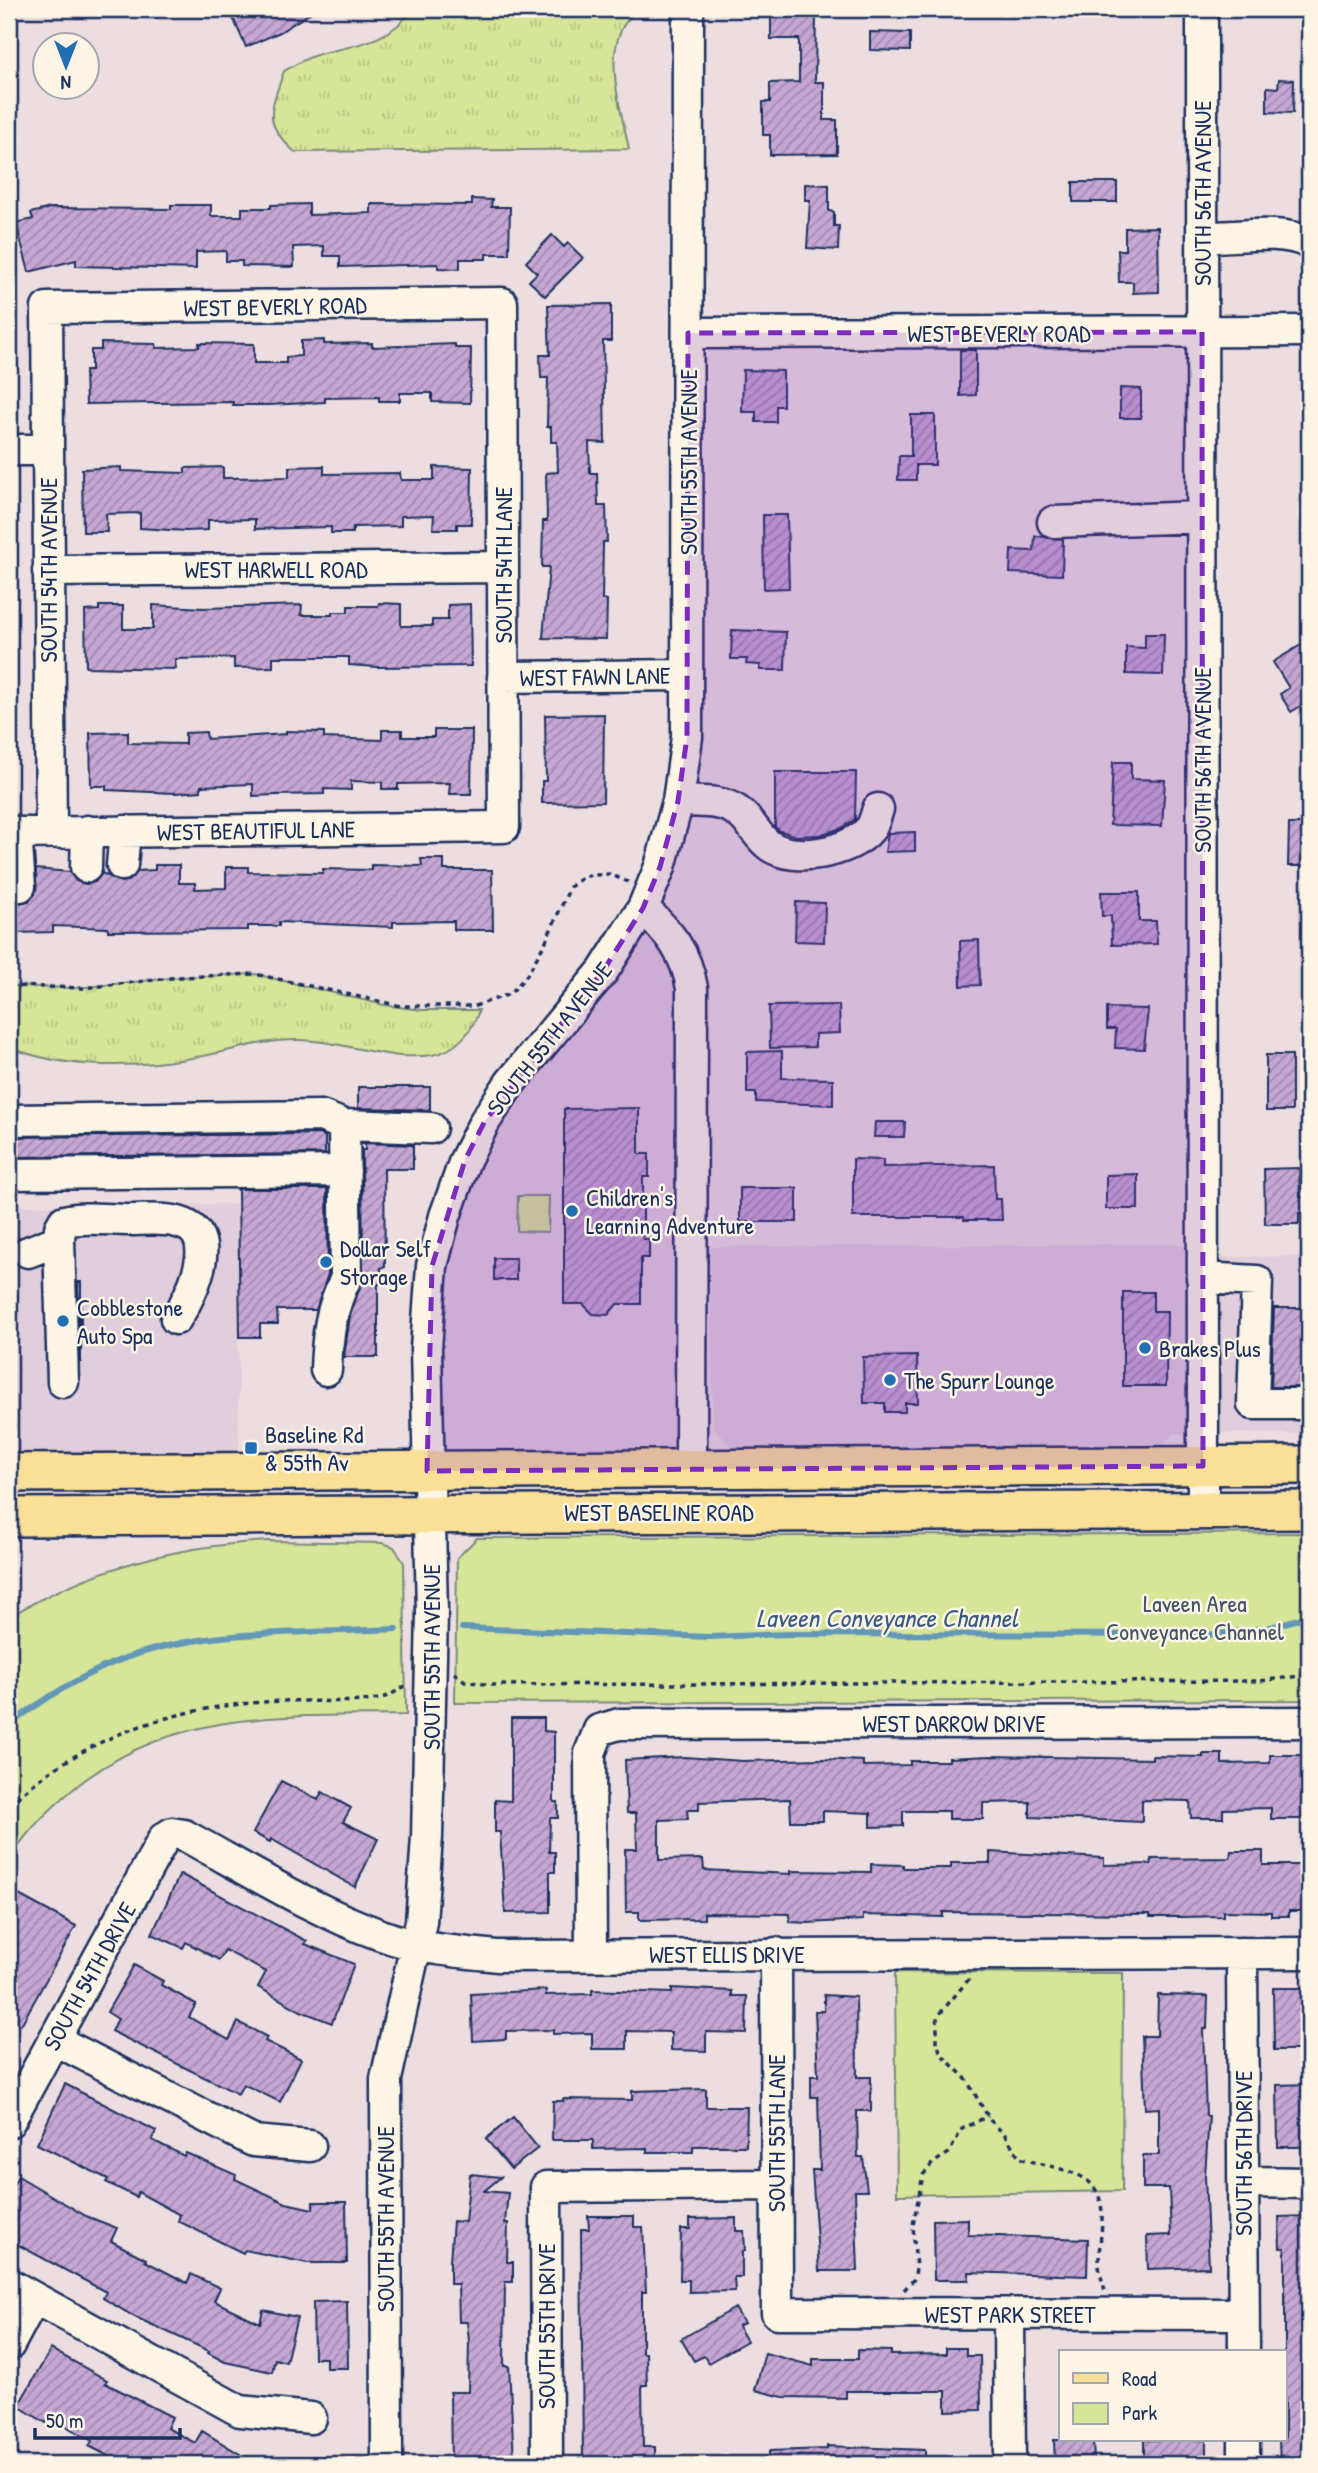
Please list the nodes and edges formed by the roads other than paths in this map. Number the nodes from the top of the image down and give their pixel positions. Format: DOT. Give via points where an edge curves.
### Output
graph roads {
  1 [pos="688,9"];
  2 [pos="1202,9"];
  3 [pos="1202,237"];
  4 [pos="1309,243"];
  5 [pos="502,303"];
  6 [pos="47,308"];
  7 [pos="1309,331"];
  8 [pos="1202,332"];
  9 [pos="688,334"];
  10 [pos="9,450"];
  11 [pos="47,450"];
  12 [pos="1202,517"];
  13 [pos="1053,522"];
  14 [pos="503,567"];
  15 [pos="48,571"];
  16 [pos="687,675"];
  17 [pos="503,677"];
  18 [pos="678,801"];
  19 [pos="878,808"];
  20 [pos="503,827"];
  21 [pos="87,831"];
  22 [pos="125,831"];
  23 [pos="51,832"];
  24 [pos="12,833"];
  25 [pos="122,865"];
  26 [pos="86,867"];
  27 [pos="20,886"];
  28 [pos="643,908"];
  29 [pos="9,1120"];
  30 [pos="344,1125"];
  31 [pos="431,1128"];
  32 [pos="345,1171"];
  33 [pos="9,1174"];
  34 [pos="58,1240"];
  35 [pos="28,1252"];
  36 [pos="1202,1278"];
  37 [pos="176,1320"];
  38 [pos="326,1370"];
  39 [pos="63,1382"];
  40 [pos="1309,1404"];
  41 [pos="1309,1465"];
  42 [pos="1203,1466"];
  43 [pos="691,1470"];
  44 [pos="427,1471"];
  45 [pos="9,1473"];
  46 [pos="1309,1510"];
  47 [pos="1203,1511"];
  48 [pos="429,1513"];
  49 [pos="9,1517"];
  50 [pos="1309,1722"];
  51 [pos="172,1833"];
  52 [pos="416,1945"];
  53 [pos="776,1953"];
  54 [pos="1242,1953"];
  55 [pos="1309,1953"];
  56 [pos="591,1955"];
  57 [pos="55,2040"];
  58 [pos="9,2122"];
  59 [pos="310,2146"];
  60 [pos="1244,2182"];
  61 [pos="1309,2183"];
  62 [pos="776,2185"];
  63 [pos="22,2291"];
  64 [pos="777,2313"];
  65 [pos="1243,2314"];
  66 [pos="1009,2315"];
  67 [pos="9,2345"];
  68 [pos="1244,2350"];
  69 [pos="312,2418"];
  70 [pos="1244,2442"];
  71 [pos="387,2464"];
  72 [pos="547,2464"];
  73 [pos="1010,2464"];
  74 [pos="1244,2464"];
  1 -- 9 [label="street, SOUTH 55TH AVENUE"];
  2 -- 3 [label="street, SOUTH 56TH AVENUE"];
  3 -- 4 [label="street" via="1298,237"];
  3 -- 8 [label="street, SOUTH 56TH AVENUE"];
  5 -- 6 [label="street, WEST BEVERLY ROAD"];
  5 -- 14 [label="street, SOUTH 54TH LANE"];
  6 -- 11 [label="street, SOUTH 54TH AVENUE"];
  7 -- 8 [label="street, WEST BEVERLY ROAD"];
  8 -- 9 [label="street, WEST BEVERLY ROAD"];
  8 -- 12 [label="street, SOUTH 56TH AVENUE"];
  9 -- 16 [label="street, SOUTH 55TH AVENUE"];
  10 -- 11 [label="street"];
  11 -- 15 [label="street, SOUTH 54TH AVENUE"];
  12 -- 13 [label="street"];
  12 -- 36 [label="street, SOUTH 56TH AVENUE"];
  14 -- 15 [label="street, WEST HARWELL ROAD"];
  14 -- 17 [label="street, SOUTH 54TH LANE"];
  15 -- 23 [label="street, SOUTH 54TH AVENUE"];
  16 -- 17 [label="street, WEST FAWN LANE"];
  16 -- 18 [label="street, SOUTH 55TH AVENUE" via="687,737"];
  17 -- 20 [label="street, SOUTH 54TH LANE"];
  18 -- 19 [label="street" via="721,804 735,810 779,851 827,854 871,828"];
  18 -- 28 [label="street, SOUTH 55TH AVENUE"];
  20 -- 22 [label="street, WEST BEAUTIFUL LANE"];
  21 -- 22 [label="street, WEST BEAUTIFUL LANE"];
  21 -- 23 [label="street, WEST BEAUTIFUL LANE"];
  21 -- 26 [label="street"];
  22 -- 25 [label="street"];
  23 -- 24 [label="street, WEST BEAUTIFUL LANE"];
  24 -- 27 [label="street"];
  28 -- 43 [label="street" via="675,941 688,964 692,988"];
  28 -- 44 [label="street, SOUTH 55TH AVENUE" via="604,971 510,1083 465,1160 432,1266 426,1348"];
  29 -- 30 [label="street" via="321,1116"];
  30 -- 31 [label="street"];
  30 -- 32 [label="street"];
  32 -- 33 [label="street"];
  32 -- 38 [label="street" via="346,1278 327,1337"];
  34 -- 35 [label="street"];
  34 -- 37 [label="street" via="60,1227 72,1219 163,1220 188,1226 199,1241 199,1273"];
  34 -- 39 [label="street"];
  36 -- 40 [label="street" via="1257,1281 1253,1404"];
  36 -- 42 [label="street, SOUTH 56TH AVENUE"];
  41 -- 42 [label="main road, WEST BASELINE ROAD"];
  42 -- 43 [label="main road, WEST BASELINE ROAD"];
  42 -- 47 [label="street, SOUTH 56TH AVENUE"];
  43 -- 44 [label="main road, WEST BASELINE ROAD"];
  44 -- 45 [label="main road, WEST BASELINE ROAD"];
  44 -- 48 [label="street, SOUTH 55TH AVENUE"];
  46 -- 47 [label="main road, WEST BASELINE ROAD"];
  47 -- 48 [label="main road, WEST BASELINE ROAD"];
  48 -- 49 [label="main road, WEST BASELINE ROAD"];
  48 -- 52 [label="street, SOUTH 55TH AVENUE" via="428,1837"];
  50 -- 56 [label="street, WEST DARROW DRIVE" via="619,1724 599,1730 590,1753"];
  51 -- 52 [label="street, WEST ELLIS DRIVE" via="184,1835 328,1913"];
  51 -- 57 [label="street, SOUTH 54TH DRIVE" via="164,1838"];
  52 -- 56 [label="street, WEST ELLIS DRIVE" via="498,1956"];
  52 -- 71 [label="street, SOUTH 55TH AVENUE" via="386,2080"];
  53 -- 54 [label="street, WEST ELLIS DRIVE"];
  53 -- 56 [label="street, WEST ELLIS DRIVE"];
  53 -- 62 [label="street, SOUTH 55TH LANE"];
  54 -- 55 [label="street, WEST ELLIS DRIVE"];
  54 -- 60 [label="street, SOUTH 56TH DRIVE"];
  57 -- 58 [label="street, SOUTH 54TH DRIVE"];
  57 -- 59 [label="street" via="253,2141"];
  60 -- 61 [label="street"];
  60 -- 65 [label="street, SOUTH 56TH DRIVE"];
  62 -- 64 [label="street, SOUTH 55TH LANE"];
  62 -- 72 [label="street, SOUTH 55TH DRIVE" via="546,2187"];
  63 -- 67 [label="street"];
  63 -- 69 [label="street" via="240,2411"];
  64 -- 66 [label="street, WEST PARK STREET"];
  65 -- 66 [label="street, WEST PARK STREET"];
  65 -- 68 [label="street, SOUTH 56TH DRIVE"];
  66 -- 73 [label="street"];
  70 -- 74 [label="street"];
}
